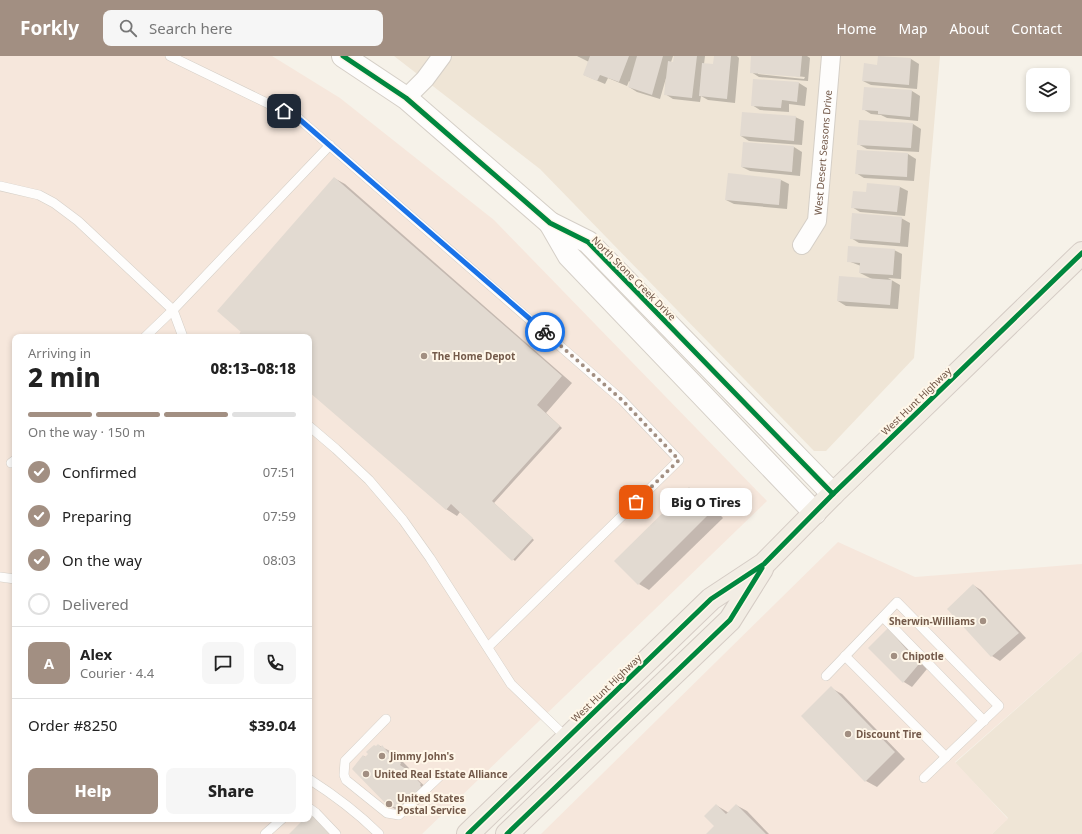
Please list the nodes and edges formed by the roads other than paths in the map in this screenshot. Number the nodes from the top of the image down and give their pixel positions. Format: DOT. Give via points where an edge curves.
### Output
graph roads {
  1 [pos="170,56"];
  2 [pos="343,56"];
  3 [pos="442,56"];
  4 [pos="832,56"];
  5 [pos="406,98"];
  6 [pos="330,146"];
  7 [pos="0,186"];
  8 [pos="550,223"];
  9 [pos="802,245"];
  10 [pos="1082,253"];
  11 [pos="173,310"];
  12 [pos="148,334"];
  13 [pos="182,334"];
  14 [pos="312,429"];
  15 [pos="833,494"];
  16 [pos="815,513"];
  17 [pos="764,564"];
  18 [pos="0,577"];
  19 [pos="12,579"];
  20 [pos="883,617"];
  21 [pos="488,647"];
  22 [pos="845,656"];
  23 [pos="826,676"];
  24 [pos="386,719"];
  25 [pos="984,721"];
  26 [pos="567,738"];
  27 [pos="587,757"];
  28 [pos="946,757"];
  29 [pos="441,775"];
  30 [pos="924,778"];
  31 [pos="312,782"];
  32 [pos="312,810"];
  33 [pos="279,822"];
  34 [pos="265,834"];
  35 [pos="336,834"];
  36 [pos="379,834"];
  37 [pos="468,834"];
  38 [pos="507,834"];
  1 -- 6 [label="lane" via="298,118"];
  2 -- 5 [label="street, North Stone Creek Drive"];
  3 -- 5 [label="street" via="425,79"];
  4 -- 9 [label="street, West Desert Seasons Drive" via="817,221"];
  5 -- 8 [label="street, North Stone Creek Drive"];
  6 -- 11 [label="lane"];
  6 -- 21 [label="lane" via="622,400 679,460"];
  7 -- 11 [label="lane" via="54,203 78,221"];
  8 -- 15 [label="street, North Stone Creek Drive" via="588,242"];
  8 -- 16 [label="street, North Stone Creek Drive" via="569,256"];
  10 -- 15 [label="main road, West Hunt Highway"];
  11 -- 12 [label="lane"];
  11 -- 13 [label="lane"];
  14 -- 21 [label="lane" via="368,480 403,520"];
  15 -- 16 [label="main road, West Hunt Highway"];
  16 -- 17 [label="main road, West Hunt Highway"];
  17 -- 26 [label="main road, West Hunt Highway" via="711,599"];
  17 -- 27 [label="main road, West Hunt Highway" via="730,620"];
  18 -- 19 [label="lane"];
  20 -- 22 [label="lane"];
  20 -- 25 [label="lane"];
  20 -- 25 [label="lane" via="897,602 999,706"];
  21 -- 26 [label="lane" via="512,684"];
  22 -- 23 [label="lane"];
  22 -- 28 [label="lane"];
  24 -- 29 [label="lane" via="345,761 346,780 387,813 399,815"];
  25 -- 28 [label="lane"];
  26 -- 27 [label="main road"];
  26 -- 37 [label="main road, West Hunt Highway"];
  27 -- 38 [label="main road, West Hunt Highway"];
  28 -- 30 [label="lane"];
  31 -- 36 [label="lane" via="364,819"];
  32 -- 35 [label="lane"];
  33 -- 34 [label="lane"];
}
